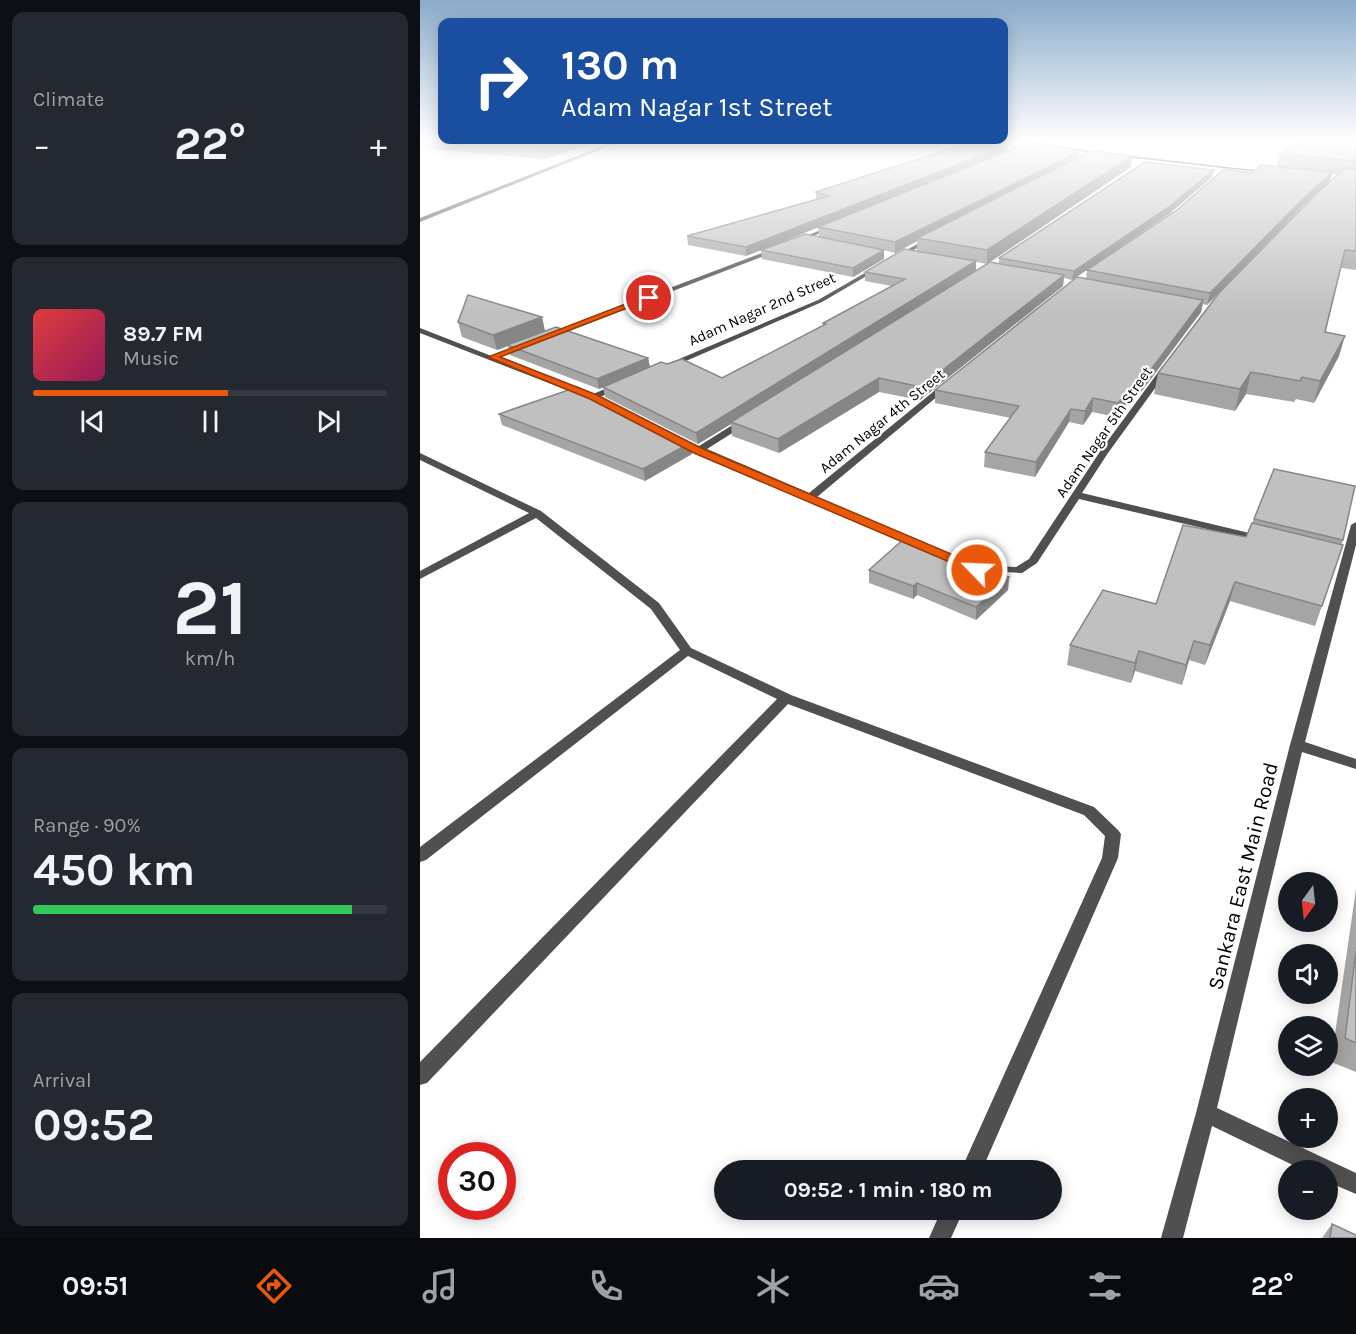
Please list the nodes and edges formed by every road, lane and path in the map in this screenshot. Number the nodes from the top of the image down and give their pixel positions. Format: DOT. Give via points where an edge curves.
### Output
graph roads {
  1 [pos="476,198"];
  2 [pos="420,220"];
  3 [pos="838,225"];
  4 [pos="934,237"];
  5 [pos="805,238"];
  6 [pos="816,241"];
  7 [pos="794,243"];
  8 [pos="782,247"];
  9 [pos="885,255"];
  10 [pos="900,255"];
  11 [pos="914,255"];
  12 [pos="420,330"];
  13 [pos="537,340"];
  14 [pos="504,353"];
  15 [pos="492,357"];
  16 [pos="1174,357"];
  17 [pos="657,370"];
  18 [pos="957,377"];
  19 [pos="625,384"];
  20 [pos="593,397"];
  21 [pos="604,403"];
  22 [pos="748,419"];
  23 [pos="666,435"];
  24 [pos="698,451"];
  25 [pos="420,456"];
  26 [pos="1076,495"];
  27 [pos="810,497"];
  28 [pos="537,513"];
  29 [pos="1356,525"];
  30 [pos="1279,544"];
  31 [pos="925,547"];
  32 [pos="1346,560"];
  33 [pos="967,565"];
  34 [pos="420,576"];
  35 [pos="687,651"];
  36 [pos="786,698"];
  37 [pos="1297,745"];
  38 [pos="1356,764"];
  39 [pos="420,856"];
  40 [pos="420,1076"];
  41 [pos="1206,1113"];
  42 [pos="975,1160"];
  43 [pos="1306,1160"];
  44 [pos="1338,1175"];
  45 [pos="1356,1184"];
  46 [pos="948,1220"];
  47 [pos="940,1238"];
  48 [pos="1172,1238"];
  1 -- 2 [label="street"];
  3 -- 5 [label="street"];
  4 -- 10 [label="street, Adam Nagar 2nd Street"];
  5 -- 6 [label="street"];
  5 -- 7 [label="street"];
  8 -- 13 [label="street"];
  9 -- 10 [label="street"];
  10 -- 11 [label="street"];
  10 -- 17 [label="street, Adam Nagar 2nd Street" via="820,301"];
  12 -- 15 [label="street"];
  14 -- 15 [label="street"];
  15 -- 20 [label="street"];
  16 -- 26 [label="street, Adam Nagar 5th Street"];
  18 -- 27 [label="street, Adam Nagar 4th Street"];
  19 -- 20 [label="street"];
  20 -- 21 [label="street"];
  22 -- 24 [label="street"];
  23 -- 24 [label="street"];
  24 -- 27 [label="street"];
  25 -- 28 [label="street"];
  26 -- 30 [label="street"];
  26 -- 33 [label="street, Adam Nagar 5th Street" via="1033,561 1018,571 977,570"];
  27 -- 31 [label="street"];
  28 -- 34 [label="street"];
  28 -- 35 [label="street" via="655,606"];
  29 -- 32 [label="street, Sankara East Main Road"];
  32 -- 37 [label="street, Sankara East Main Road"];
  35 -- 36 [label="street"];
  35 -- 39 [label="street"];
  36 -- 40 [label="street"];
  36 -- 42 [label="street" via="1089,811 1113,834 1110,858"];
  37 -- 38 [label="street"];
  37 -- 41 [label="street, Sankara East Main Road"];
  41 -- 43 [label="street"];
  41 -- 48 [label="street, Sankara East Main Road"];
  44 -- 45 [label="street"];
  46 -- 47 [label="street"];
}
